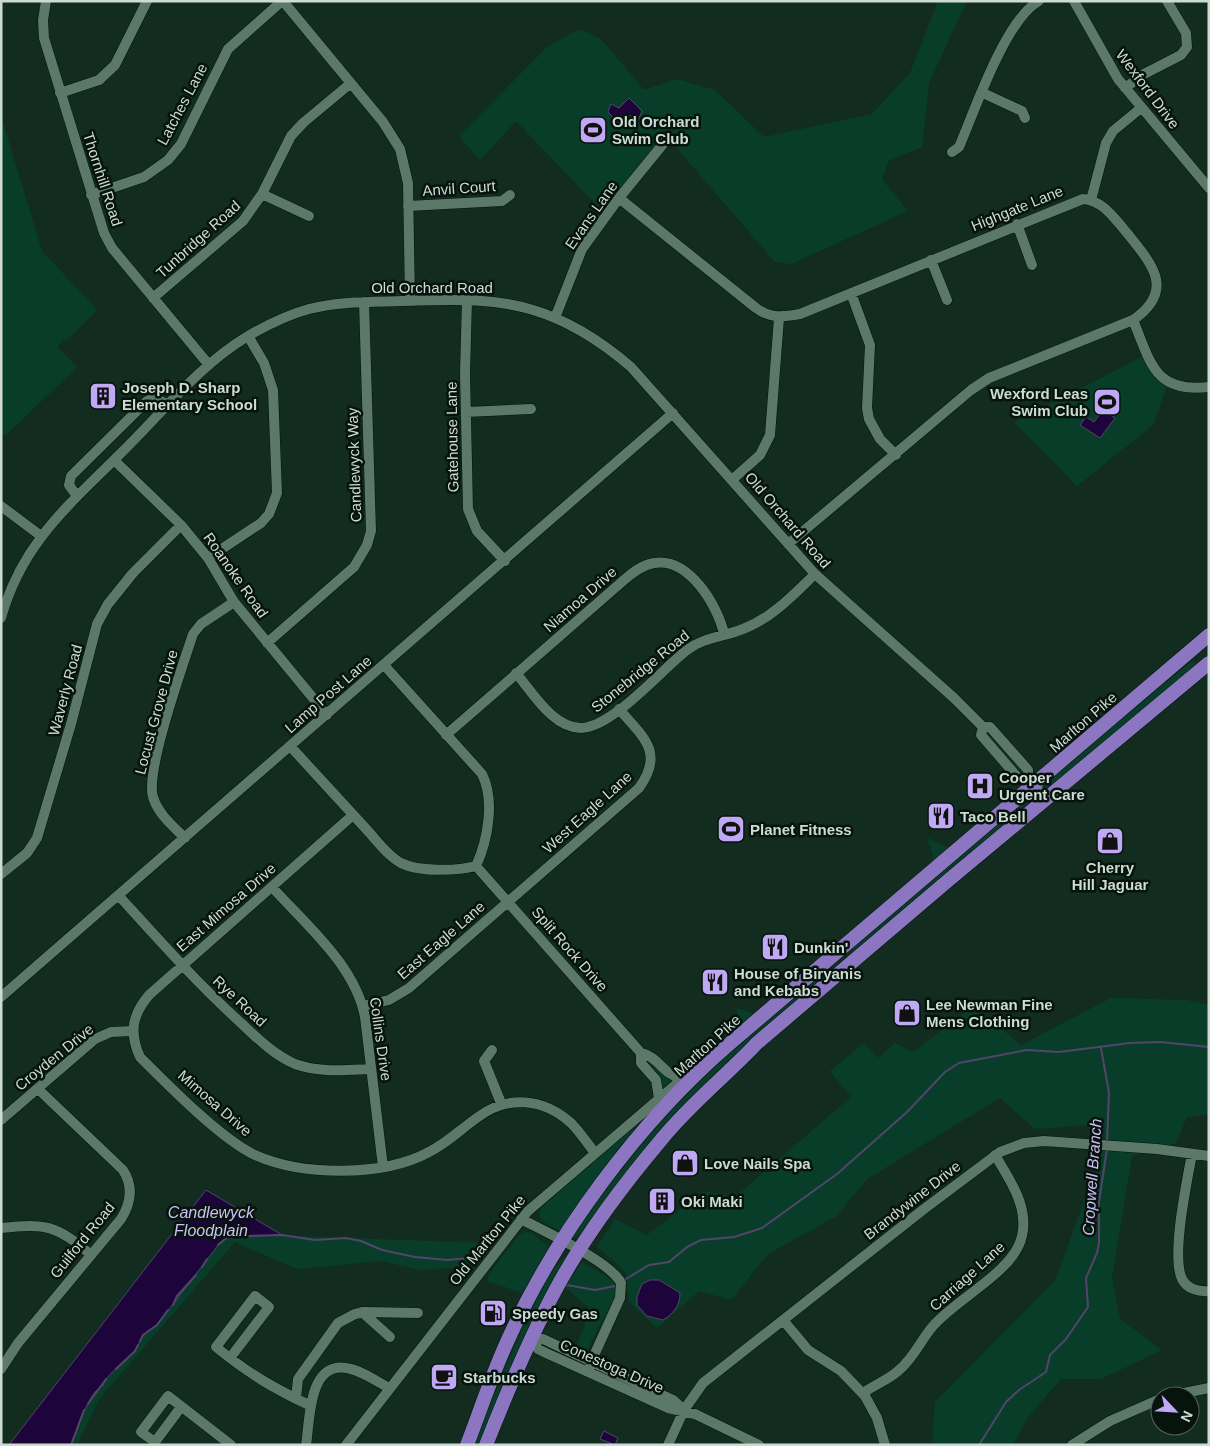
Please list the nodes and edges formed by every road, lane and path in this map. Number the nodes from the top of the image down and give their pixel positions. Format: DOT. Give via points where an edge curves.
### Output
graph roads {
  1 [pos="46,1"];
  2 [pos="147,1"];
  3 [pos="282,1"];
  4 [pos="1039,1"];
  5 [pos="1167,1"];
  6 [pos="1075,2"];
  7 [pos="351,83"];
  8 [pos="1125,88"];
  9 [pos="60,92"];
  10 [pos="983,93"];
  11 [pos="1141,108"];
  12 [pos="1025,118"];
  13 [pos="668,138"];
  14 [pos="952,152"];
  15 [pos="1209,188"];
  16 [pos="262,194"];
  17 [pos="91,195"];
  18 [pos="510,196"];
  19 [pos="619,198"];
  20 [pos="1091,200"];
  21 [pos="408,206"];
  22 [pos="308,216"];
  23 [pos="1017,224"];
  24 [pos="931,260"];
  25 [pos="1032,264"];
  26 [pos="850,293"];
  27 [pos="153,298"];
  28 [pos="467,300"];
  29 [pos="947,300"];
  30 [pos="410,301"];
  31 [pos="364,302"];
  32 [pos="555,318"];
  33 [pos="779,318"];
  34 [pos="1133,320"];
  35 [pos="248,336"];
  36 [pos="209,365"];
  37 [pos="1209,387"];
  38 [pos="168,406"];
  39 [pos="531,410"];
  40 [pos="466,412"];
  41 [pos="673,413"];
  42 [pos="896,455"];
  43 [pos="114,460"];
  44 [pos="733,479"];
  45 [pos="74,493"];
  46 [pos="1,506"];
  47 [pos="181,525"];
  48 [pos="41,536"];
  49 [pos="788,544"];
  50 [pos="208,558"];
  51 [pos="505,561"];
  52 [pos="815,574"];
  53 [pos="234,602"];
  54 [pos="2,611"];
  55 [pos="724,634"];
  56 [pos="1209,635"];
  57 [pos="267,643"];
  58 [pos="1209,663"];
  59 [pos="384,665"];
  60 [pos="516,674"];
  61 [pos="619,709"];
  62 [pos="327,715"];
  63 [pos="446,735"];
  64 [pos="290,746"];
  65 [pos="1031,782"];
  66 [pos="1046,798"];
  67 [pos="353,815"];
  68 [pos="185,838"];
  69 [pos="476,866"];
  70 [pos="1,874"];
  71 [pos="272,887"];
  72 [pos="119,896"];
  73 [pos="508,902"];
  74 [pos="852,941"];
  75 [pos="182,965"];
  76 [pos="837,975"];
  77 [pos="1,997"];
  78 [pos="363,1006"];
  79 [pos="132,1031"];
  80 [pos="728,1045"];
  81 [pos="492,1050"];
  82 [pos="641,1053"];
  83 [pos="371,1069"];
  84 [pos="682,1078"];
  85 [pos="38,1089"];
  86 [pos="659,1098"];
  87 [pos="501,1103"];
  88 [pos="1,1120"];
  89 [pos="595,1153"];
  90 [pos="1192,1154"];
  91 [pos="995,1155"];
  92 [pos="1209,1156"];
  93 [pos="383,1167"];
  94 [pos="522,1219"];
  95 [pos="1,1228"];
  96 [pos="561,1240"];
  97 [pos="580,1251"];
  98 [pos="90,1255"];
  99 [pos="1209,1291"];
  100 [pos="362,1312"];
  101 [pos="418,1313"];
  102 [pos="783,1320"];
  103 [pos="390,1337"];
  104 [pos="533,1340"];
  105 [pos="230,1358"];
  106 [pos="592,1361"];
  107 [pos="1,1369"];
  108 [pos="587,1371"];
  109 [pos="389,1388"];
  110 [pos="863,1393"];
  111 [pos="296,1398"];
  112 [pos="1150,1403"];
  113 [pos="311,1406"];
  114 [pos="181,1407"];
  115 [pos="684,1410"];
  116 [pos="231,1445"];
  117 [pos="306,1445"];
  118 [pos="346,1445"];
  119 [pos="468,1445"];
  120 [pos="486,1445"];
  121 [pos="668,1445"];
  122 [pos="759,1445"];
  123 [pos="884,1445"];
  124 [pos="1072,1445"];
  1 -- 9 [label="street, Thornhill Road" via="44,38"];
  2 -- 9 [label="street" via="116,64 99,80"];
  3 -- 7 [label="street"];
  3 -- 17 [label="street, Latches Lane" via="228,49 181,144 168,160 144,177"];
  4 -- 10 [label="street" via="1017,22"];
  5 -- 8 [label="street" via="1187,39 1185,51"];
  6 -- 8 [label="street, Wexford Drive"];
  7 -- 16 [label="street, Tunbridge Road" via="291,136"];
  7 -- 21 [label="street" via="400,149 406,170"];
  8 -- 11 [label="street, Wexford Drive"];
  9 -- 17 [label="street, Thornhill Road"];
  10 -- 12 [label="street" via="1022,110"];
  10 -- 14 [label="street" via="959,147"];
  11 -- 15 [label="street, Wexford Drive"];
  11 -- 20 [label="street" via="1113,131 1106,143"];
  13 -- 19 [label="street, Evans Lane"];
  16 -- 22 [label="street"];
  16 -- 27 [label="street, Tunbridge Road" via="244,222"];
  17 -- 27 [label="street, Thornhill Road" via="112,248"];
  18 -- 21 [label="street, Anvil Court" via="493,202"];
  19 -- 32 [label="street, Evans Lane" via="582,249"];
  19 -- 33 [label="street" via="756,308"];
  20 -- 23 [label="street, Highgate Lane" via="1074,201"];
  20 -- 34 [label="street" via="1107,208 1152,264 1156,290 1144,312"];
  21 -- 30 [label="street"];
  23 -- 24 [label="street, Highgate Lane"];
  23 -- 25 [label="street"];
  24 -- 26 [label="street, Highgate Lane"];
  24 -- 29 [label="street"];
  26 -- 33 [label="street, Highgate Lane" via="800,314"];
  26 -- 42 [label="street" via="870,345 869,419 880,439"];
  27 -- 36 [label="street, Thornhill Road"];
  28 -- 30 [label="street, Old Orchard Road"];
  28 -- 32 [label="street, Old Orchard Road" via="514,305"];
  28 -- 40 [label="street, Gatehouse Lane"];
  30 -- 31 [label="street, Old Orchard Road"];
  31 -- 35 [label="street, Old Orchard Road" via="299,312"];
  31 -- 57 [label="street, Candlewyck Way" via="371,531 368,545 354,567"];
  32 -- 41 [label="street, Old Orchard Road" via="585,333 618,356"];
  33 -- 44 [label="street" via="770,435 760,455"];
  34 -- 37 [label="street" via="1162,378 1182,389"];
  34 -- 42 [label="street" via="989,378"];
  35 -- 36 [label="street, Old Orchard Road"];
  35 -- 50 [label="street" via="264,363 273,390 277,492 269,514 261,523"];
  36 -- 38 [label="street, Old Orchard Road"];
  38 -- 43 [label="street, Old Orchard Road"];
  38 -- 45 [label="street" via="158,399 147,401 71,476 69,484"];
  39 -- 40 [label="street"];
  40 -- 51 [label="street, Gatehouse Lane" via="468,509 477,531"];
  41 -- 44 [label="street, Old Orchard Road"];
  41 -- 51 [label="street, Lamp Post Lane"];
  42 -- 49 [label="street"];
  43 -- 45 [label="street, Old Orchard Road"];
  43 -- 47 [label="street, Roanoke Road"];
  44 -- 49 [label="street, Old Orchard Road"];
  45 -- 48 [label="street, Old Orchard Road"];
  46 -- 48 [label="street"];
  47 -- 50 [label="street, Roanoke Road"];
  47 -- 70 [label="street, Waverly Road" via="134,573 108,604 97,624 37,838 27,853"];
  48 -- 54 [label="street, Old Orchard Road" via="23,562"];
  49 -- 52 [label="street, Old Orchard Road"];
  50 -- 53 [label="street, Roanoke Road"];
  51 -- 59 [label="street, Lamp Post Lane"];
  52 -- 55 [label="street, Stonebridge Road" via="767,617"];
  52 -- 65 [label="street, Old Orchard Road" via="954,698 982,727 981,735 1019,779"];
  53 -- 57 [label="street, Roanoke Road"];
  53 -- 68 [label="street, Locust Grove Drive" via="201,624 193,634 154,766 153,798 159,811"];
  55 -- 60 [label="street, Niamoa Drive" via="713,603 691,578 676,566 656,562 645,565 624,580"];
  55 -- 61 [label="street, Stonebridge Road" via="705,639 687,650"];
  56 -- 65 [label="highway, Marlton Pike"];
  57 -- 62 [label="street, Roanoke Road"];
  58 -- 66 [label="highway"];
  59 -- 62 [label="street, Lamp Post Lane"];
  59 -- 63 [label="street"];
  60 -- 61 [label="street, Stonebridge Road" via="552,716 570,726 580,728 600,724"];
  60 -- 63 [label="street, Niamoa Drive"];
  61 -- 73 [label="street, West Eagle Lane" via="648,742 651,765 648,777 640,788"];
  62 -- 64 [label="street, Lamp Post Lane"];
  63 -- 69 [label="street" via="482,774 488,792 488,820"];
  64 -- 67 [label="street"];
  64 -- 68 [label="street, Lamp Post Lane"];
  65 -- 66 [label="street, Old Orchard Road"];
  65 -- 74 [label="highway, Marlton Pike"];
  66 -- 76 [label="highway"];
  67 -- 69 [label="street" via="402,864 446,870"];
  67 -- 71 [label="street, East Mimosa Drive"];
  68 -- 72 [label="street, Lamp Post Lane"];
  69 -- 73 [label="street, Split Rock Drive"];
  71 -- 75 [label="street, East Mimosa Drive"];
  71 -- 78 [label="street, Collins Drive" via="342,964"];
  72 -- 75 [label="street, Rye Road"];
  72 -- 77 [label="street, Lamp Post Lane"];
  73 -- 78 [label="street, East Eagle Lane" via="400,995"];
  73 -- 82 [label="street, Split Rock Drive"];
  74 -- 76 [label="highway" via="848,960"];
  74 -- 80 [label="highway, Marlton Pike"];
  75 -- 79 [label="street, East Mimosa Drive" via="140,1005"];
  75 -- 83 [label="street, Rye Road" via="202,987 279,1055 313,1069"];
  76 -- 97 [label="highway" via="757,1043 673,1126 610,1205"];
  78 -- 83 [label="street, Collins Drive"];
  79 -- 85 [label="street, Croyden Drive" via="102,1035"];
  79 -- 93 [label="street, Mimosa Drive" via="140,1057 244,1149 270,1160 297,1166 363,1170"];
  80 -- 84 [label="street, Old Marlton Pike"];
  80 -- 96 [label="highway, Marlton Pike" via="676,1095 634,1143"];
  81 -- 87 [label="street" via="484,1061"];
  82 -- 84 [label="street, Split Rock Drive" via="650,1055 672,1076"];
  82 -- 86 [label="street, Split Rock Drive" via="641,1063 656,1080"];
  83 -- 93 [label="street, Collins Drive"];
  84 -- 86 [label="street, Old Marlton Pike"];
  85 -- 88 [label="street, Croyden Drive"];
  85 -- 98 [label="street, Guilford Road" via="116,1162 128,1178 128,1208"];
  86 -- 89 [label="street, Old Marlton Pike"];
  87 -- 89 [label="street" via="527,1102 550,1109 572,1124"];
  87 -- 93 [label="street, Mimosa Drive" via="428,1153"];
  89 -- 94 [label="street, Old Marlton Pike" via="538,1201"];
  90 -- 91 [label="street, Brandywine Drive" via="1044,1141 1016,1145"];
  90 -- 92 [label="street, Brandywine Drive"];
  90 -- 99 [label="street" via="1179,1268 1188,1286 1202,1292"];
  91 -- 102 [label="street, Brandywine Drive"];
  91 -- 110 [label="street, Carriage Lane" via="1022,1207 1023,1234 1017,1252 933,1326 904,1366"];
  94 -- 96 [label="street"];
  94 -- 109 [label="street, Old Marlton Pike"];
  95 -- 98 [label="street" via="46,1226 72,1239"];
  96 -- 97 [label="street"];
  96 -- 119 [label="highway, Marlton Pike" via="506,1343"];
  97 -- 104 [label="highway" via="557,1287"];
  97 -- 106 [label="street" via="617,1277 622,1288"];
  98 -- 107 [label="street, Guilford Road" via="18,1342"];
  100 -- 101 [label="street"];
  100 -- 103 [label="street"];
  100 -- 111 [label="street" via="338,1323 298,1379"];
  102 -- 110 [label="street" via="808,1350 841,1371"];
  102 -- 115 [label="street, Brandywine Drive" via="697,1388"];
  104 -- 106 [label="street, Conestoga Drive" via="543,1339"];
  104 -- 108 [label="street, Conestoga Drive" via="538,1349"];
  104 -- 120 [label="highway"];
  105 -- 105 [label="street" via="216,1347 255,1296 269,1307"];
  105 -- 111 [label="street" via="255,1377"];
  106 -- 108 [label="street"];
  106 -- 115 [label="street, Conestoga Drive" via="673,1400"];
  108 -- 115 [label="street, Conestoga Drive" via="668,1408"];
  109 -- 113 [label="street" via="356,1371 338,1367 320,1379"];
  109 -- 118 [label="street, Old Marlton Pike"];
  110 -- 123 [label="street" via="878,1418"];
  111 -- 113 [label="street"];
  112 -- 124 [label="street" via="1110,1421"];
  113 -- 117 [label="street"];
  114 -- 116 [label="street"];
  115 -- 121 [label="street, Brandywine Drive"];
  115 -- 122 [label="street, Conestoga Drive"];
}
